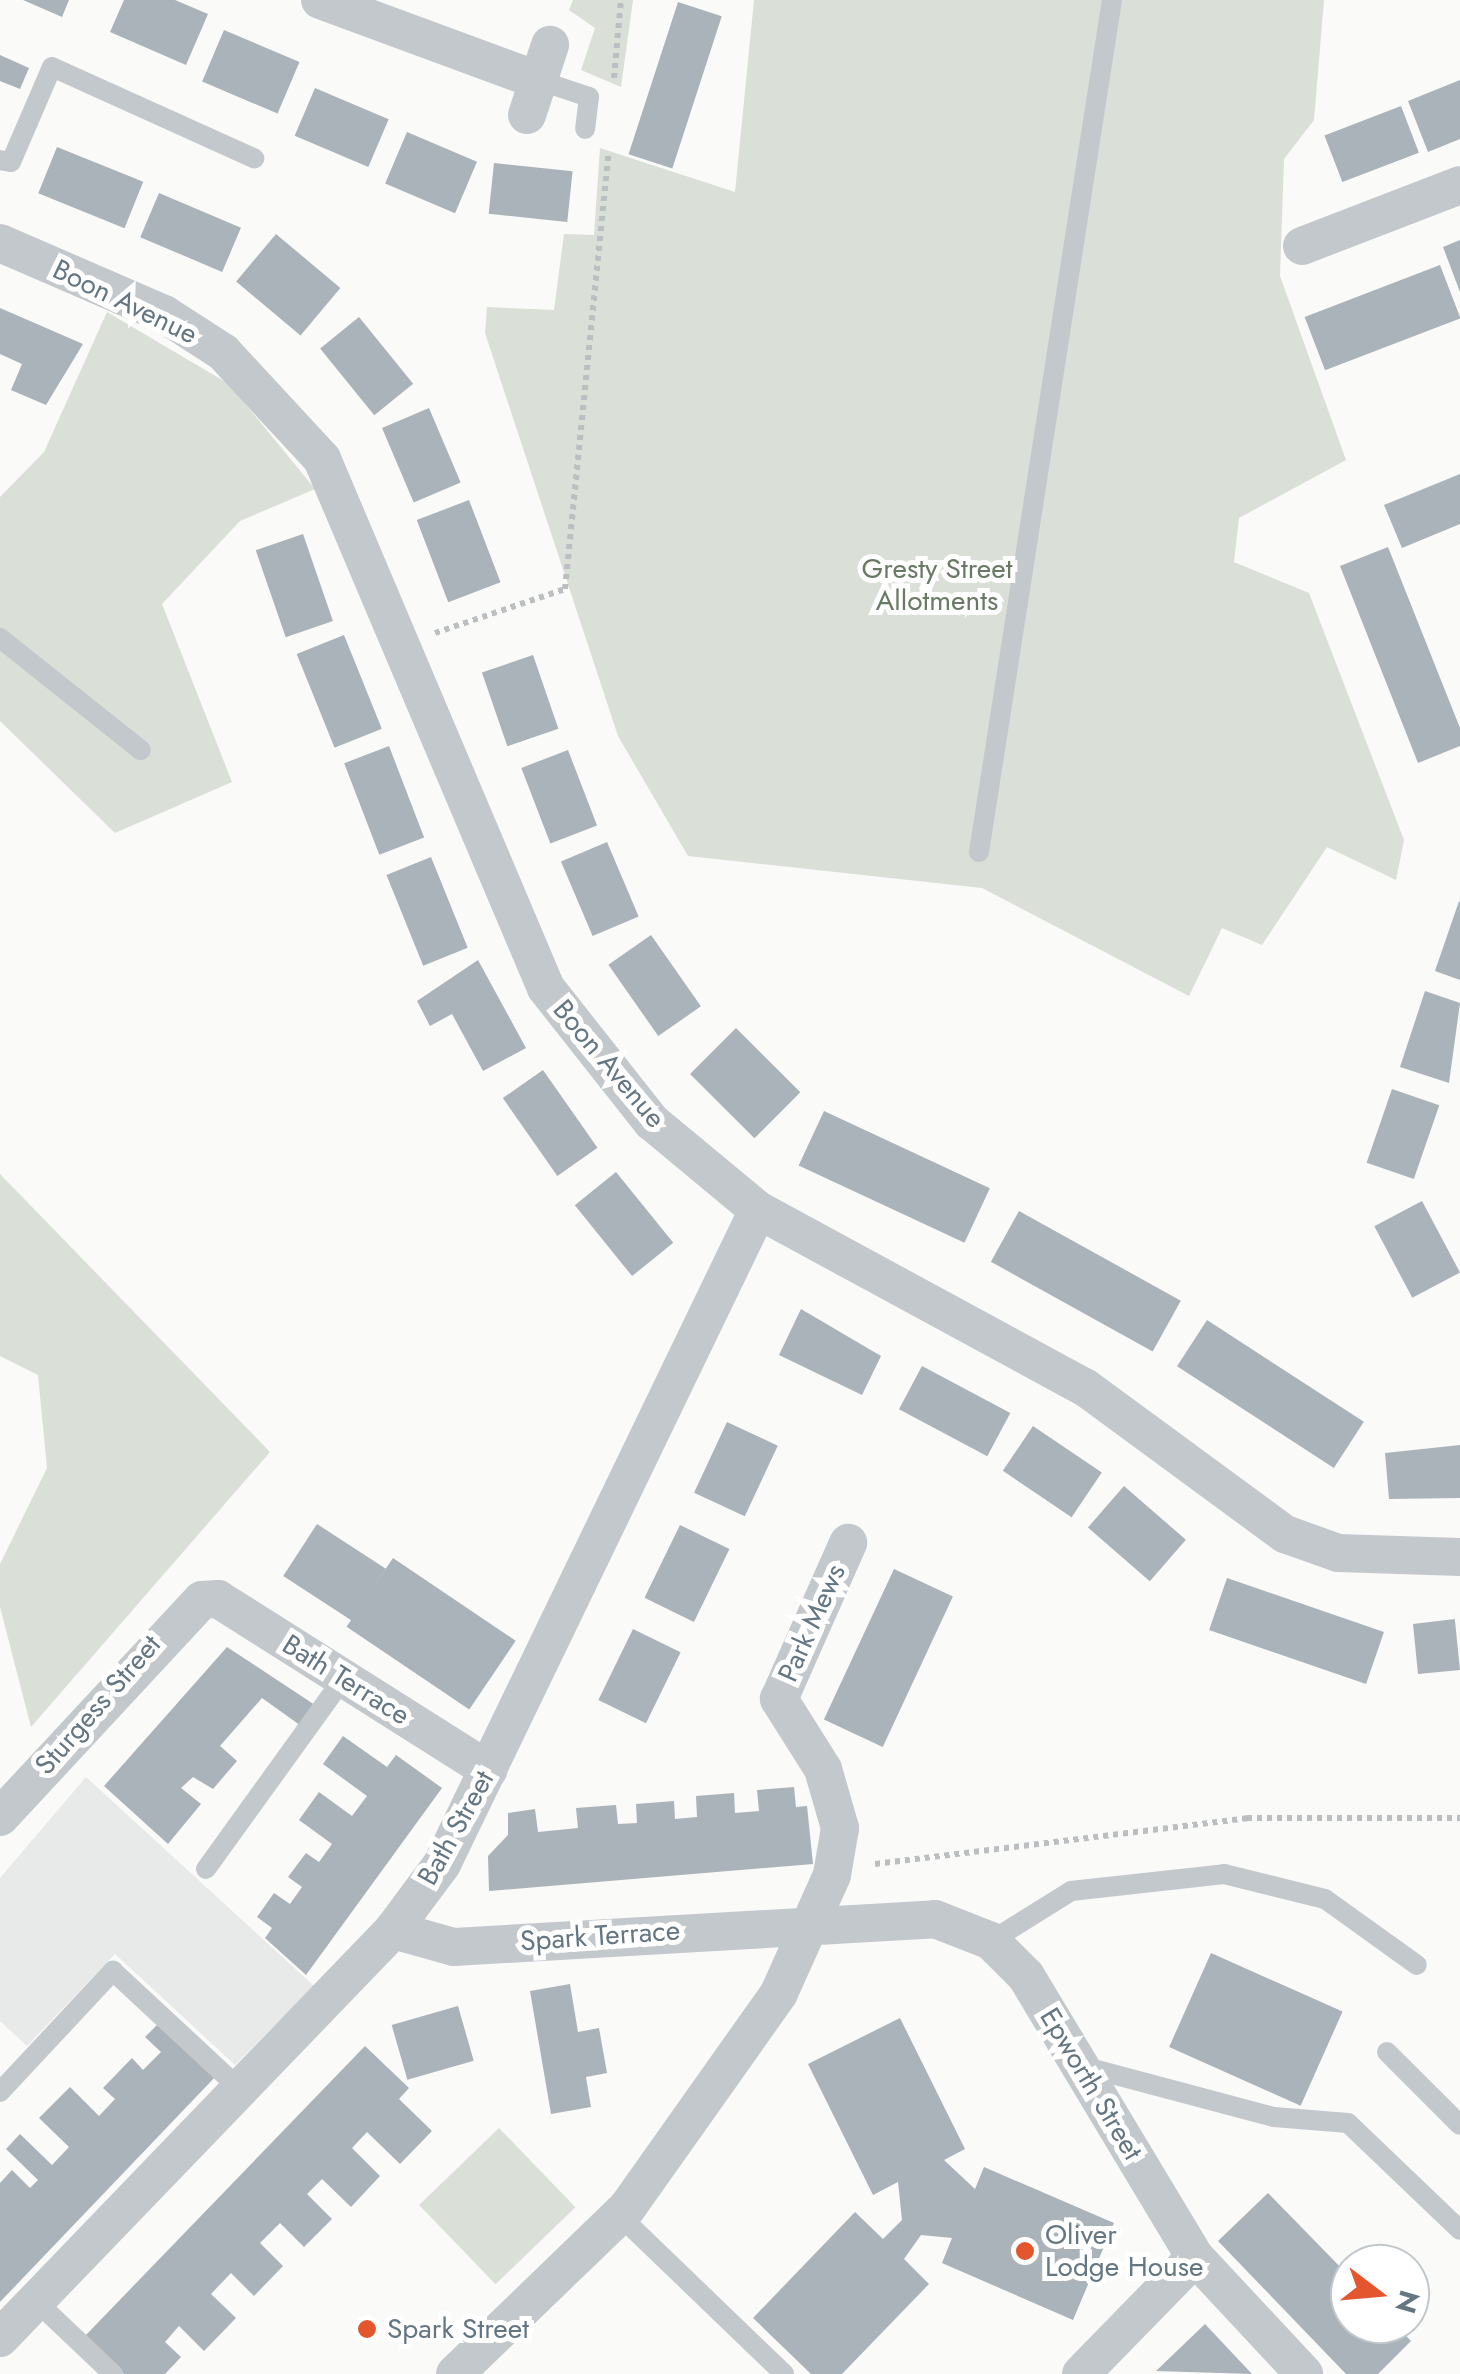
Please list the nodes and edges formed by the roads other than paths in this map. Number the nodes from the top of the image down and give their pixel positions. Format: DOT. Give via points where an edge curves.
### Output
graph roads {
  1 [pos="320,0"];
  2 [pos="1112,0"];
  3 [pos="537,79"];
  4 [pos="585,129"];
  5 [pos="254,158"];
  6 [pos="0,160"];
  7 [pos="1460,185"];
  8 [pos="0,243"];
  9 [pos="1302,246"];
  10 [pos="0,638"];
  11 [pos="141,750"];
  12 [pos="979,852"];
  13 [pos="758,1210"];
  14 [pos="848,1543"];
  15 [pos="1460,1557"];
  16 [pos="202,1600"];
  17 [pos="343,1679"];
  18 [pos="489,1770"];
  19 [pos="4,1799"];
  20 [pos="206,1869"];
  21 [pos="810,1923"];
  22 [pos="393,1930"];
  23 [pos="991,1941"];
  24 [pos="1417,1964"];
  25 [pos="1387,2052"];
  26 [pos="1080,2065"];
  27 [pos="240,2089"];
  28 [pos="0,2092"];
  29 [pos="1460,2125"];
  30 [pos="619,2215"];
  31 [pos="1460,2230"];
  32 [pos="1195,2257"];
  33 [pos="36,2301"];
  34 [pos="0,2338"];
  35 [pos="113,2374"];
  36 [pos="455,2374"];
  37 [pos="784,2374"];
  38 [pos="1082,2374"];
  39 [pos="1304,2374"];
  1 -- 3 [label="street"];
  2 -- 12 [label="lane"];
  3 -- 4 [label="lane" via="589,97"];
  5 -- 6 [label="lane" via="52,67 10,162"];
  7 -- 9 [label="street"];
  8 -- 13 [label="street, Boon Avenue" via="164,314 272,396 322,459 546,988 652,1122"];
  10 -- 11 [label="lane"];
  13 -- 15 [label="street, Boon Avenue" via="1086,1388 1285,1534 1338,1554"];
  13 -- 18 [label="street, Bath Street"];
  14 -- 21 [label="street, Park Mews" via="779,1699 823,1769 840,1828 832,1875"];
  16 -- 17 [label="street, Bath Terrace" via="218,1599"];
  16 -- 19 [label="street, Sturgess Street" via="174,1619"];
  17 -- 18 [label="street, Bath Terrace"];
  17 -- 20 [label="lane"];
  18 -- 22 [label="street, Bath Street" via="442,1864"];
  21 -- 22 [label="street, Spark Terrace" via="454,1946"];
  21 -- 23 [label="street, Epworth Street" via="935,1919"];
  21 -- 30 [label="street" via="779,1993"];
  22 -- 27 [label="street, Bath Street"];
  23 -- 24 [label="lane" via="1070,1891 1224,1874 1326,1899"];
  23 -- 26 [label="street, Epworth Street" via="1015,1959"];
  25 -- 29 [label="lane"];
  26 -- 31 [label="lane" via="1274,2117 1348,2123"];
  26 -- 32 [label="street, Epworth Street"];
  27 -- 28 [label="lane" via="114,1971"];
  27 -- 33 [label="street, Bath Street"];
  30 -- 36 [label="street"];
  30 -- 37 [label="lane"];
  32 -- 38 [label="street"];
  32 -- 39 [label="street, Epworth Street"];
  33 -- 34 [label="street, Bath Street"];
  33 -- 35 [label="lane"];
}
